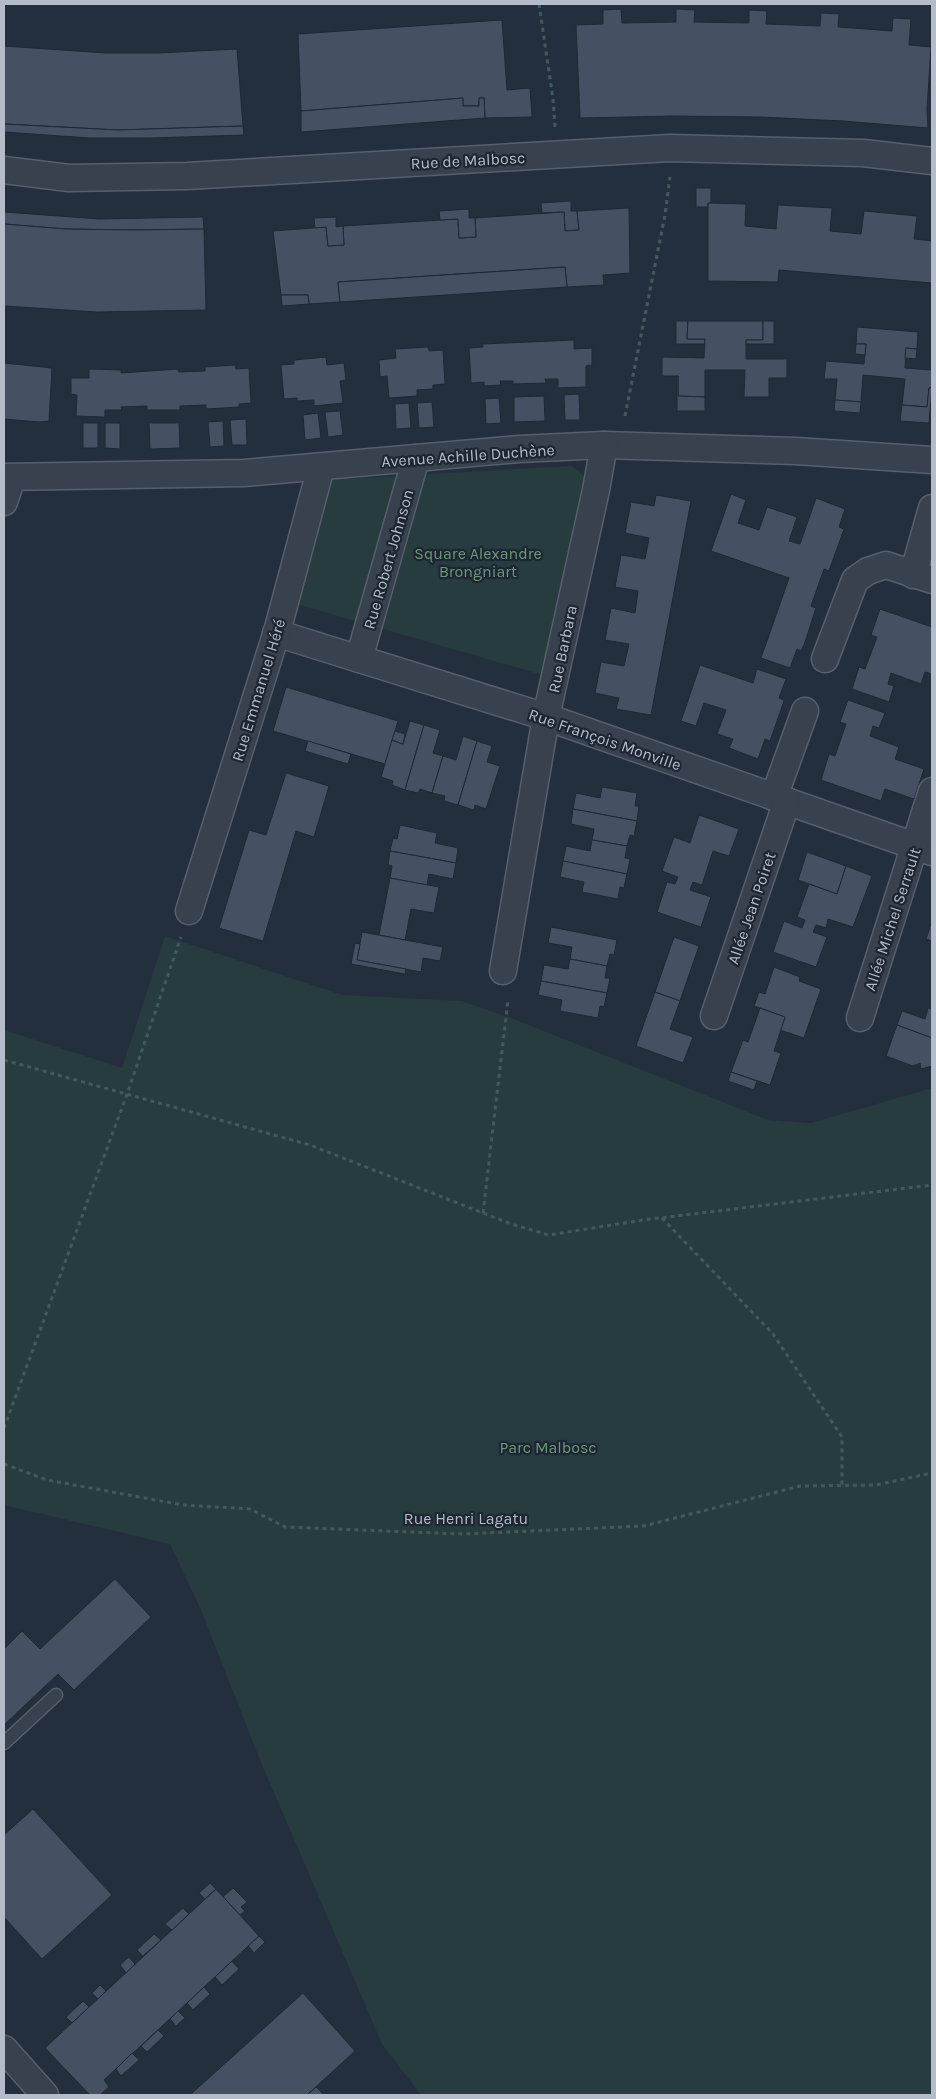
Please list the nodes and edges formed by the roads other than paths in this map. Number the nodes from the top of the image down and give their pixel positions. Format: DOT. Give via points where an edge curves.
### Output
graph roads {
  1 [pos="932,161"];
  2 [pos="4,170"];
  3 [pos="616,446"];
  4 [pos="416,458"];
  5 [pos="932,460"];
  6 [pos="321,467"];
  7 [pos="6,486"];
  8 [pos="932,508"];
  9 [pos="923,578"];
  10 [pos="276,633"];
  11 [pos="359,659"];
  12 [pos="825,659"];
  13 [pos="805,711"];
  14 [pos="546,717"];
  15 [pos="932,791"];
  16 [pos="781,799"];
  17 [pos="924,849"];
  18 [pos="189,911"];
  19 [pos="503,971"];
  20 [pos="714,1016"];
  21 [pos="860,1018"];
  22 [pos="56,1695"];
  23 [pos="4,1743"];
  24 [pos="4,2050"];
  25 [pos="45,2095"];
  1 -- 2 [label="street, Rue de Malbosc" via="863,153 670,148 187,176 69,178"];
  3 -- 4 [label="street, Avenue Achille Duchène" via="519,449"];
  3 -- 5 [label="street, Avenue Achille Duchène" via="796,450"];
  3 -- 14 [label="street, Rue Barbara" via="594,500"];
  4 -- 6 [label="street, Avenue Achille Duchène"];
  4 -- 11 [label="street, Rue Robert Johnson"];
  6 -- 7 [label="street, Avenue Achille Duchène"];
  6 -- 10 [label="street, Rue Emmanuel Héré"];
  8 -- 9 [label="street"];
  9 -- 12 [label="street" via="886,565 855,580"];
  10 -- 11 [label="street, Rue François Monville"];
  10 -- 18 [label="street, Rue Emmanuel Héré"];
  11 -- 14 [label="street, Rue François Monville"];
  13 -- 16 [label="street, Allée Jean Poiret"];
  14 -- 16 [label="street, Rue François Monville"];
  14 -- 19 [label="street, Rue Barbara"];
  15 -- 17 [label="street, Allée Michel Serrault"];
  16 -- 17 [label="street, Rue François Monville"];
  16 -- 20 [label="street, Allée Jean Poiret"];
  17 -- 21 [label="street, Allée Michel Serrault"];
  22 -- 23 [label="lane"];
  24 -- 25 [label="street"];
}
